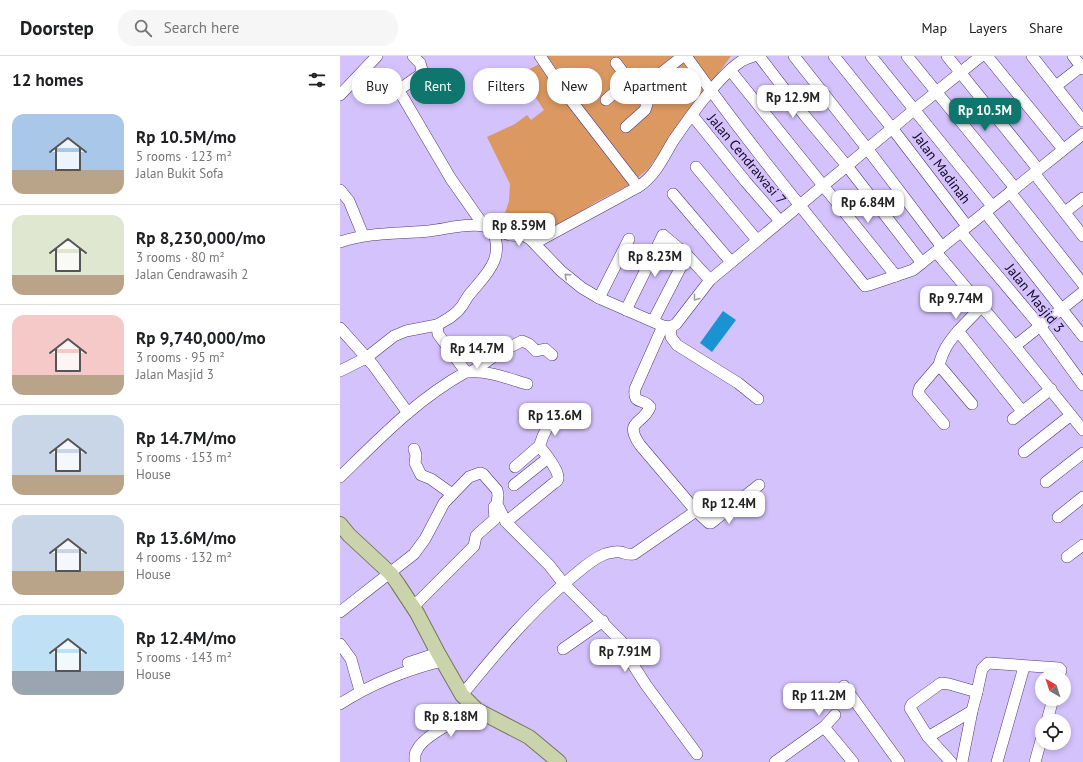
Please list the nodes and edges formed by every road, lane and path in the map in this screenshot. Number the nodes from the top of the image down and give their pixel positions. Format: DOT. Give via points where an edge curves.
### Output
graph roads {
  1 [pos="378,56"];
  2 [pos="413,56"];
  3 [pos="540,56"];
  4 [pos="683,56"];
  5 [pos="686,56"];
  6 [pos="754,56"];
  7 [pos="758,56"];
  8 [pos="794,56"];
  9 [pos="834,56"];
  10 [pos="870,56"];
  11 [pos="907,56"];
  12 [pos="947,56"];
  13 [pos="981,56"];
  14 [pos="987,56"];
  15 [pos="1032,56"];
  16 [pos="1073,56"];
  17 [pos="616,63"];
  18 [pos="1082,67"];
  19 [pos="620,68"];
  20 [pos="668,68"];
  21 [pos="730,70"];
  22 [pos="960,73"];
  23 [pos="1056,86"];
  24 [pos="402,88"];
  25 [pos="711,91"];
  26 [pos="937,92"];
  27 [pos="340,96"];
  28 [pos="402,96"];
  29 [pos="610,97"];
  30 [pos="606,100"];
  31 [pos="647,104"];
  32 [pos="914,110"];
  33 [pos="692,116"];
  34 [pos="1083,121"];
  35 [pos="626,127"];
  36 [pos="892,128"];
  37 [pos="1083,134"];
  38 [pos="867,149"];
  39 [pos="1063,149"];
  40 [pos="847,166"];
  41 [pos="696,167"];
  42 [pos="1036,171"];
  43 [pos="822,186"];
  44 [pos="638,187"];
  45 [pos="340,190"];
  46 [pos="1012,190"];
  47 [pos="673,194"];
  48 [pos="1083,198"];
  49 [pos="799,205"];
  50 [pos="989,209"];
  51 [pos="1065,212"];
  52 [pos="780,221"];
  53 [pos="490,229"];
  54 [pos="964,229"];
  55 [pos="363,236"];
  56 [pos="1083,236"];
  57 [pos="629,239"];
  58 [pos="758,240"];
  59 [pos="340,242"];
  60 [pos="535,243"];
  61 [pos="939,249"];
  62 [pos="687,255"];
  63 [pos="731,262"];
  64 [pos="922,263"];
  65 [pos="896,276"];
  66 [pos="710,280"];
  67 [pos="1083,284"];
  68 [pos="1083,292"];
  69 [pos="599,298"];
  70 [pos="982,306"];
  71 [pos="1062,309"];
  72 [pos="626,310"];
  73 [pos="437,325"];
  74 [pos="662,325"];
  75 [pos="1040,326"];
  76 [pos="340,328"];
  77 [pos="958,331"];
  78 [pos="1083,336"];
  79 [pos="1015,346"];
  80 [pos="552,355"];
  81 [pos="366,358"];
  82 [pos="940,365"];
  83 [pos="340,371"];
  84 [pos="470,372"];
  85 [pos="527,384"];
  86 [pos="1083,385"];
  87 [pos="1051,389"];
  88 [pos="758,399"];
  89 [pos="972,404"];
  90 [pos="1022,411"];
  91 [pos="408,413"];
  92 [pos="1072,415"];
  93 [pos="1013,419"];
  94 [pos="551,420"];
  95 [pos="944,424"];
  96 [pos="1083,430"];
  97 [pos="539,447"];
  98 [pos="414,449"];
  99 [pos="1024,452"];
  100 [pos="1083,452"];
  101 [pos="548,458"];
  102 [pos="515,467"];
  103 [pos="340,477"];
  104 [pos="1046,482"];
  105 [pos="514,485"];
  106 [pos="759,485"];
  107 [pos="452,494"];
  108 [pos="1083,497"];
  109 [pos="497,504"];
  110 [pos="696,511"];
  111 [pos="1058,517"];
  112 [pos="506,522"];
  113 [pos="340,525"];
  114 [pos="1083,545"];
  115 [pos="1067,558"];
  116 [pos="391,574"];
  117 [pos="564,584"];
  118 [pos="413,607"];
  119 [pos="340,612"];
  120 [pos="602,621"];
  121 [pos="340,644"];
  122 [pos="564,649"];
  123 [pos="440,657"];
  124 [pos="1024,666"];
  125 [pos="1061,670"];
  126 [pos="844,686"];
  127 [pos="359,688"];
  128 [pos="977,692"];
  129 [pos="462,695"];
  130 [pos="340,697"];
  131 [pos="340,704"];
  132 [pos="477,710"];
  133 [pos="972,711"];
  134 [pos="834,715"];
  135 [pos="824,727"];
  136 [pos="928,737"];
  137 [pos="1038,750"];
  138 [pos="697,754"];
  139 [pos="848,760"];
  140 [pos="415,762"];
  141 [pos="559,762"];
  142 [pos="775,762"];
  143 [pos="899,762"];
  144 [pos="951,762"];
  145 [pos="962,762"];
  146 [pos="997,762"];
  147 [pos="1035,762"];
  1 -- 27 [label="street"];
  2 -- 24 [label="street" via="420,63 422,70 420,75"];
  3 -- 44 [label="street"];
  4 -- 20 [label="street"];
  5 -- 25 [label="street"];
  6 -- 21 [label="street"];
  7 -- 40 [label="street"];
  8 -- 38 [label="street"];
  9 -- 36 [label="street, Jalan Madinah"];
  10 -- 32 [label="street"];
  11 -- 26 [label="street"];
  12 -- 22 [label="street"];
  13 -- 22 [label="street"];
  14 -- 39 [label="street"];
  15 -- 23 [label="street"];
  16 -- 18 [label="street"];
  17 -- 19 [label="street"];
  18 -- 23 [label="street"];
  21 -- 25 [label="street"];
  21 -- 43 [label="street"];
  22 -- 26 [label="street"];
  22 -- 42 [label="street"];
  23 -- 34 [label="street"];
  25 -- 33 [label="street"];
  25 -- 49 [label="street"];
  26 -- 32 [label="street"];
  26 -- 46 [label="street"];
  28 -- 53 [label="street" via="452,179"];
  29 -- 30 [label="street"];
  31 -- 35 [label="street" via="647,107"];
  32 -- 36 [label="street"];
  32 -- 50 [label="street"];
  33 -- 44 [label="street" via="649,179"];
  33 -- 52 [label="street, Jalan Cendrawasi 7"];
  36 -- 38 [label="street"];
  36 -- 54 [label="street, Jalan Madinah"];
  37 -- 39 [label="street"];
  38 -- 40 [label="street"];
  38 -- 61 [label="street"];
  39 -- 42 [label="street"];
  40 -- 43 [label="street"];
  40 -- 64 [label="street"];
  41 -- 58 [label="street"];
  42 -- 46 [label="street"];
  42 -- 51 [label="street"];
  43 -- 49 [label="street"];
  43 -- 65 [label="street"];
  44 -- 60 [label="street"];
  45 -- 55 [label="street" via="349,201"];
  46 -- 50 [label="street"];
  46 -- 67 [label="street"];
  47 -- 63 [label="street"];
  48 -- 51 [label="street"];
  49 -- 52 [label="street"];
  49 -- 65 [label="street" via="865,286"];
  50 -- 54 [label="street"];
  50 -- 71 [label="street"];
  51 -- 56 [label="street"];
  52 -- 58 [label="street"];
  53 -- 55 [label="street" via="473,225"];
  53 -- 60 [label="street" via="525,236"];
  53 -- 73 [label="street" via="495,237 495,260 486,276 461,307"];
  54 -- 61 [label="street"];
  54 -- 75 [label="street, Jalan Masjid 3"];
  55 -- 59 [label="street"];
  57 -- 69 [label="street"];
  58 -- 63 [label="street"];
  69 -- 60 [label="street, one-way" via="570,279"];
  61 -- 64 [label="street"];
  61 -- 70 [label="street"];
  62 -- 66 [label="street"];
  62 -- 72 [label="street" via="663,235"];
  62 -- 74 [label="street"];
  63 -- 66 [label="street"];
  64 -- 65 [label="street" via="913,270"];
  66 -- 74 [label="street, one-way" via="676,324"];
  68 -- 71 [label="street"];
  69 -- 72 [label="street"];
  70 -- 77 [label="street"];
  70 -- 79 [label="street"];
  71 -- 75 [label="street"];
  71 -- 78 [label="street"];
  72 -- 74 [label="street"];
  73 -- 81 [label="street" via="394,336"];
  73 -- 84 [label="street" via="438,334"];
  74 -- 88 [label="street" via="677,345 738,383"];
  74 -- 110 [label="street" via="635,389 634,397 648,403 650,407 634,426 633,434"];
  75 -- 79 [label="street"];
  75 -- 86 [label="street, Jalan Masjid 3"];
  76 -- 81 [label="street"];
  77 -- 82 [label="street" via="947,344"];
  77 -- 90 [label="street"];
  79 -- 87 [label="street"];
  80 -- 84 [label="street" via="545,350 536,351 522,341"];
  81 -- 83 [label="street"];
  81 -- 91 [label="street"];
  82 -- 89 [label="street"];
  82 -- 95 [label="street" via="920,387 918,393"];
  84 -- 85 [label="street" via="499,376"];
  84 -- 91 [label="street" via="449,383"];
  87 -- 90 [label="street"];
  87 -- 92 [label="street"];
  90 -- 93 [label="street"];
  91 -- 103 [label="street" via="390,427"];
  92 -- 96 [label="street"];
  92 -- 99 [label="street"];
  94 -- 97 [label="street"];
  97 -- 101 [label="street"];
  97 -- 102 [label="street"];
  98 -- 107 [label="street" via="415,463 421,475"];
  100 -- 104 [label="street"];
  101 -- 105 [label="street"];
  101 -- 112 [label="street" via="558,480"];
  106 -- 110 [label="street" via="711,523"];
  107 -- 109 [label="street" via="474,474 480,473 497,490"];
  107 -- 116 [label="street" via="439,510 426,539 414,554"];
  108 -- 111 [label="street"];
  109 -- 112 [label="street"];
  109 -- 118 [label="street" via="494,507 495,519 476,536 474,546"];
  110 -- 117 [label="street" via="634,554 616,552 603,555"];
  112 -- 117 [label="street" via="549,565"];
  113 -- 116 [label="main road"];
  114 -- 115 [label="street"];
  116 -- 118 [label="main road"];
  116 -- 119 [label="street"];
  117 -- 120 [label="street"];
  117 -- 129 [label="street" via="521,624"];
  118 -- 123 [label="main road"];
  120 -- 122 [label="street"];
  120 -- 138 [label="street" via="624,645 628,657 646,685"];
  121 -- 127 [label="street" via="351,659"];
  123 -- 127 [label="street" via="410,662"];
  123 -- 129 [label="main road"];
  124 -- 125 [label="street"];
  124 -- 128 [label="street" via="988,663 982,669"];
  124 -- 146 [label="street"];
  126 -- 143 [label="street"];
  127 -- 130 [label="street"];
  127 -- 131 [label="street"];
  128 -- 133 [label="street"];
  128 -- 136 [label="street" via="941,683 912,704 910,708"];
  129 -- 132 [label="main road"];
  132 -- 140 [label="street" via="426,740 414,756"];
  132 -- 141 [label="main road" via="529,738"];
  133 -- 136 [label="street"];
  133 -- 145 [label="street"];
  134 -- 135 [label="street"];
  135 -- 139 [label="street"];
  135 -- 142 [label="street"];
  136 -- 144 [label="street"];
  137 -- 147 [label="street"];
}
